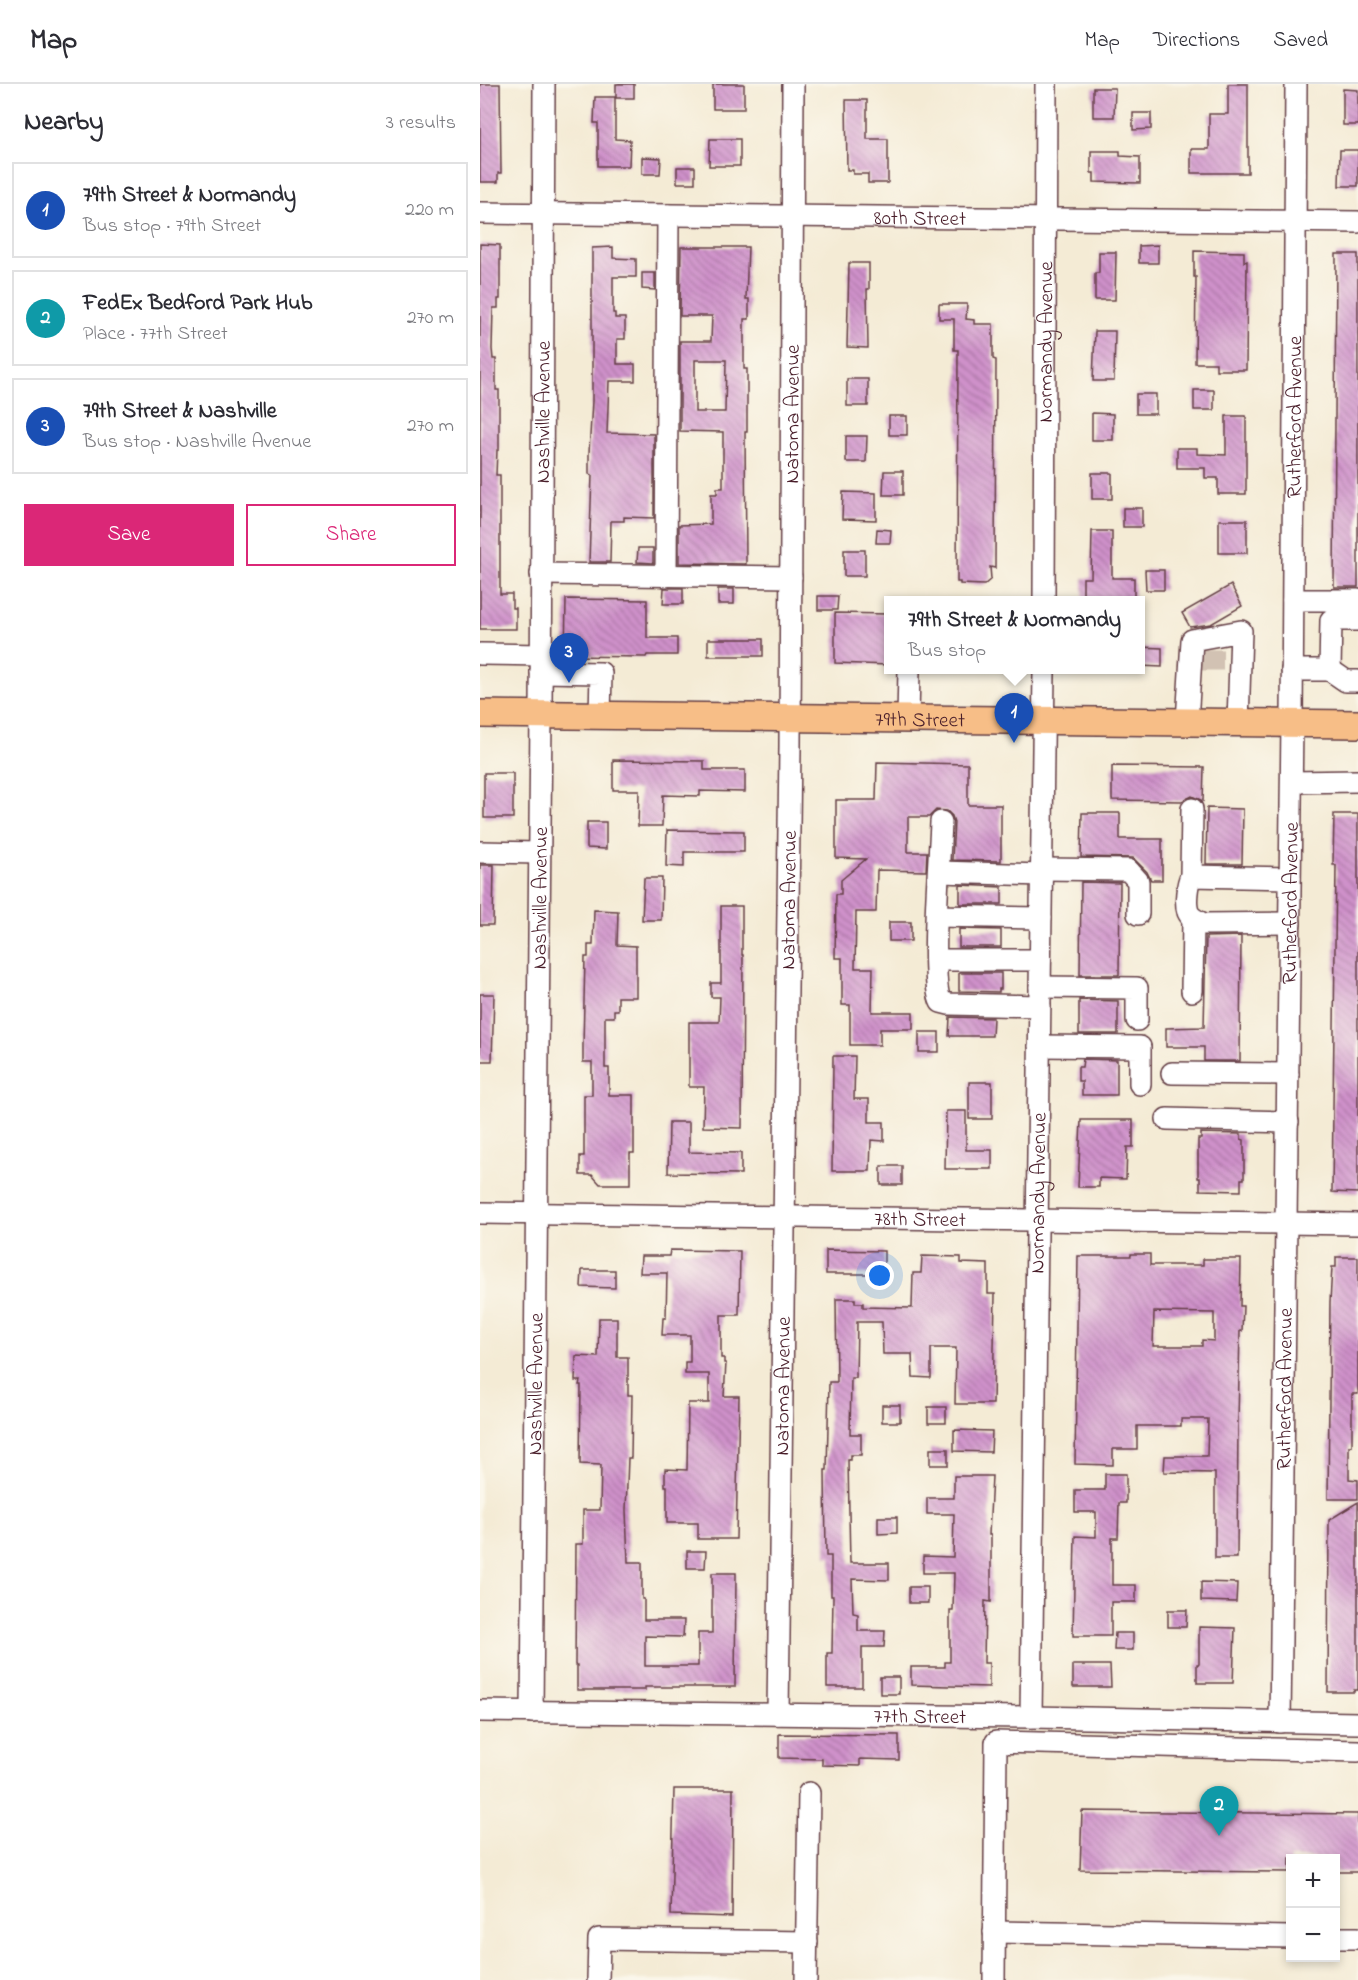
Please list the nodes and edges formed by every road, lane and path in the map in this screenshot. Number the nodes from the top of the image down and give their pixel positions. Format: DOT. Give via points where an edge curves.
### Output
graph roads {
  1 [pos="544,84"];
  2 [pos="794,84"];
  3 [pos="1046,84"];
  4 [pos="1296,84"];
  5 [pos="480,213"];
  6 [pos="543,214"];
  7 [pos="668,215"];
  8 [pos="793,217"];
  9 [pos="1046,219"];
  10 [pos="1295,222"];
  11 [pos="1358,222"];
  12 [pos="541,574"];
  13 [pos="666,576"];
  14 [pos="791,577"];
  15 [pos="1044,596"];
  16 [pos="1293,600"];
  17 [pos="1358,600"];
  18 [pos="1358,620"];
  19 [pos="480,654"];
  20 [pos="541,664"];
  21 [pos="1292,670"];
  22 [pos="1330,670"];
  23 [pos="909,674"];
  24 [pos="1044,674"];
  25 [pos="1358,681"];
  26 [pos="480,714"];
  27 [pos="541,715"];
  28 [pos="600,716"];
  29 [pos="790,718"];
  30 [pos="908,719"];
  31 [pos="1043,721"];
  32 [pos="1187,722"];
  33 [pos="1238,723"];
  34 [pos="1292,723"];
  35 [pos="1358,724"];
  36 [pos="1292,782"];
  37 [pos="1358,782"];
  38 [pos="1192,809"];
  39 [pos="941,822"];
  40 [pos="480,852"];
  41 [pos="538,853"];
  42 [pos="1041,872"];
  43 [pos="939,873"];
  44 [pos="1191,876"];
  45 [pos="1290,878"];
  46 [pos="1138,914"];
  47 [pos="938,916"];
  48 [pos="1041,918"];
  49 [pos="1193,919"];
  50 [pos="1290,923"];
  51 [pos="936,960"];
  52 [pos="1040,960"];
  53 [pos="1191,991"];
  54 [pos="1040,997"];
  55 [pos="1137,1020"];
  56 [pos="1039,1046"];
  57 [pos="1172,1073"];
  58 [pos="1288,1074"];
  59 [pos="1140,1083"];
  60 [pos="1167,1119"];
  61 [pos="1288,1122"];
  62 [pos="480,1213"];
  63 [pos="535,1214"];
  64 [pos="784,1217"];
  65 [pos="1037,1221"];
  66 [pos="1286,1223"];
  67 [pos="1358,1224"];
  68 [pos="480,1711"];
  69 [pos="532,1712"];
  70 [pos="778,1714"];
  71 [pos="1031,1717"];
  72 [pos="1280,1722"];
  73 [pos="1358,1723"];
  74 [pos="1358,1750"];
  75 [pos="809,1793"];
  76 [pos="994,1932"];
  77 [pos="1286,1937"];
  78 [pos="1340,1938"];
  79 [pos="1358,1938"];
  80 [pos="807,1942"];
  81 [pos="598,1980"];
  82 [pos="806,1980"];
  83 [pos="994,1980"];
  1 -- 6 [label="street, Nashville Avenue"];
  2 -- 8 [label="street, Natoma Avenue"];
  3 -- 9 [label="street, Normandy Avenue"];
  4 -- 10 [label="street, Rutherford Avenue"];
  5 -- 6 [label="street, 80th Street"];
  6 -- 7 [label="street, 80th Street"];
  6 -- 12 [label="street, Nashville Avenue"];
  7 -- 8 [label="street, 80th Street"];
  7 -- 13 [label="street"];
  8 -- 9 [label="street, 80th Street"];
  8 -- 14 [label="street, Natoma Avenue"];
  9 -- 10 [label="street, 80th Street"];
  9 -- 15 [label="street, Normandy Avenue"];
  10 -- 11 [label="street, 80th Street"];
  10 -- 16 [label="street, Rutherford Avenue"];
  12 -- 13 [label="street"];
  12 -- 20 [label="street, Nashville Avenue"];
  13 -- 14 [label="street"];
  14 -- 29 [label="street, Natoma Avenue"];
  16 -- 17 [label="street"];
  16 -- 21 [label="street, Rutherford Avenue"];
  18 -- 22 [label="street" via="1331,620"];
  19 -- 20 [label="street"];
  20 -- 27 [label="street, Nashville Avenue"];
  20 -- 28 [label="street" via="601,673"];
  21 -- 22 [label="street"];
  21 -- 34 [label="street, Rutherford Avenue"];
  22 -- 25 [label="street" via="1346,681"];
  23 -- 30 [label="street"];
  24 -- 31 [label="street, Normandy Avenue"];
  26 -- 27 [label="main road, 79th Street"];
  27 -- 28 [label="main road, 79th Street"];
  27 -- 41 [label="street, Nashville Avenue"];
  28 -- 29 [label="main road, 79th Street"];
  29 -- 30 [label="main road, 79th Street"];
  29 -- 64 [label="street, Natoma Avenue"];
  30 -- 31 [label="main road, 79th Street"];
  31 -- 32 [label="main road, 79th Street"];
  31 -- 42 [label="street, Normandy Avenue"];
  32 -- 33 [label="main road, 79th Street"];
  32 -- 33 [label="street" via="1196,659 1192,640 1241,631 1232,660"];
  33 -- 34 [label="main road, 79th Street"];
  34 -- 35 [label="main road, 79th Street"];
  34 -- 36 [label="street, Rutherford Avenue"];
  36 -- 37 [label="street"];
  36 -- 45 [label="street, Rutherford Avenue"];
  38 -- 44 [label="street"];
  39 -- 43 [label="street"];
  40 -- 41 [label="street"];
  41 -- 63 [label="street, Nashville Avenue"];
  42 -- 43 [label="street"];
  42 -- 46 [label="street" via="1128,870 1138,881"];
  42 -- 48 [label="street, Normandy Avenue"];
  43 -- 47 [label="street"];
  44 -- 45 [label="street"];
  44 -- 49 [label="street" via="1188,912"];
  45 -- 50 [label="street, Rutherford Avenue"];
  47 -- 48 [label="street"];
  47 -- 51 [label="street"];
  48 -- 52 [label="street, Normandy Avenue"];
  49 -- 50 [label="street" via="1204,924"];
  49 -- 53 [label="street"];
  50 -- 58 [label="street, Rutherford Avenue"];
  51 -- 52 [label="street"];
  51 -- 54 [label="street" via="941,1002"];
  52 -- 54 [label="street, Normandy Avenue"];
  54 -- 55 [label="street" via="1137,988"];
  54 -- 56 [label="street, Normandy Avenue"];
  56 -- 59 [label="street" via="1140,1047"];
  56 -- 65 [label="street, Normandy Avenue"];
  57 -- 58 [label="street"];
  58 -- 61 [label="street, Rutherford Avenue"];
  60 -- 61 [label="street"];
  61 -- 66 [label="street, Rutherford Avenue"];
  62 -- 63 [label="street, 78th Street"];
  63 -- 64 [label="street, 78th Street"];
  63 -- 69 [label="street, Nashville Avenue"];
  64 -- 65 [label="street, 78th Street"];
  64 -- 70 [label="street, Natoma Avenue"];
  65 -- 66 [label="street, 78th Street"];
  65 -- 71 [label="street, Normandy Avenue"];
  66 -- 67 [label="street, 78th Street"];
  66 -- 72 [label="street, Rutherford Avenue"];
  68 -- 69 [label="street, 77th Street"];
  69 -- 70 [label="street, 77th Street"];
  70 -- 71 [label="street, 77th Street"];
  71 -- 72 [label="street, 77th Street"];
  72 -- 73 [label="street, 77th Street"];
  74 -- 76 [label="street" via="996,1742"];
  75 -- 80 [label="street"];
  76 -- 77 [label="street"];
  76 -- 83 [label="street"];
  78 -- 79 [label="street"];
  80 -- 81 [label="street" via="599,1939"];
  80 -- 82 [label="street"];
}
